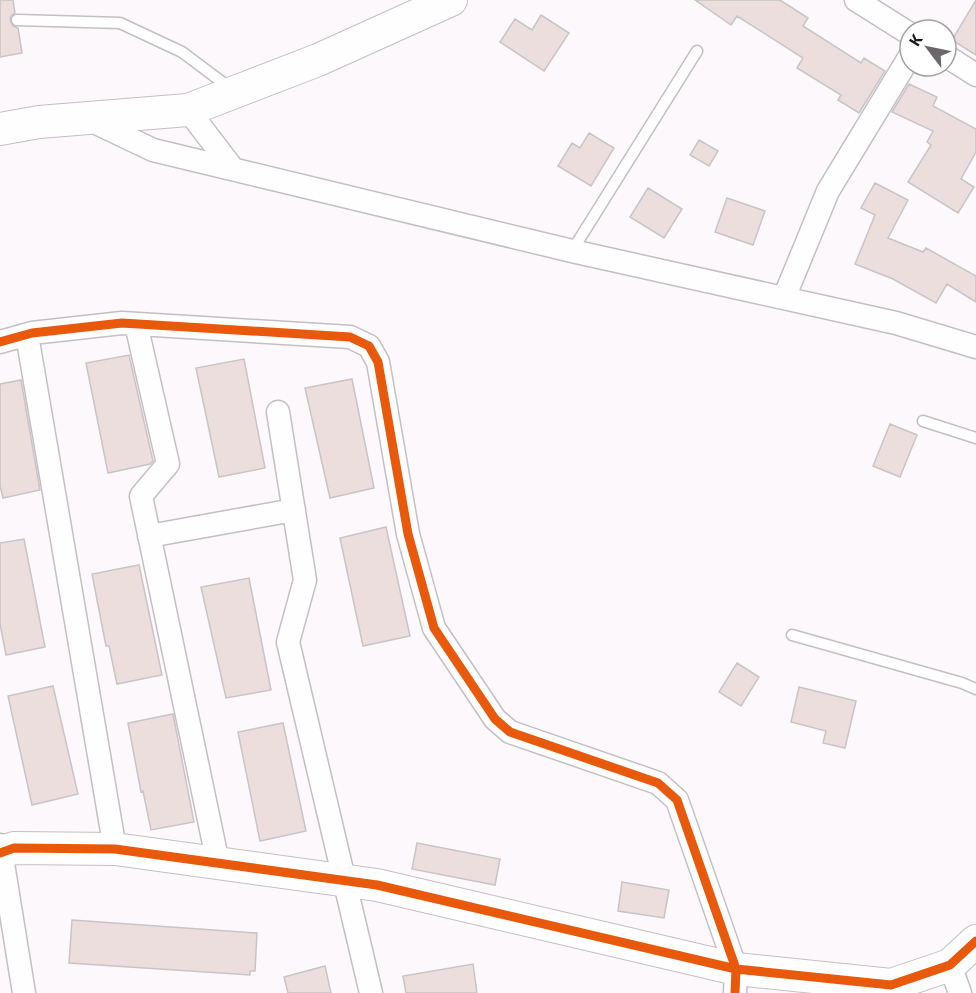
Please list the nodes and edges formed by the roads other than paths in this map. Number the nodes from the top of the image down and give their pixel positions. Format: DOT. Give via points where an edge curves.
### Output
graph roads {
  1 [pos="451,0"];
  2 [pos="856,0"];
  3 [pos="16,20"];
  4 [pos="898,26"];
  5 [pos="698,51"];
  6 [pos="958,64"];
  7 [pos="976,75"];
  8 [pos="898,76"];
  9 [pos="236,92"];
  10 [pos="189,110"];
  11 [pos="87,118"];
  12 [pos="0,129"];
  13 [pos="233,169"];
  14 [pos="572,251"];
  15 [pos="784,298"];
  16 [pos="136,324"];
  17 [pos="27,334"];
  18 [pos="0,342"];
  19 [pos="976,347"];
  20 [pos="278,412"];
  21 [pos="923,421"];
  22 [pos="976,438"];
  23 [pos="294,510"];
  24 [pos="149,536"];
  25 [pos="792,635"];
  26 [pos="976,689"];
  27 [pos="115,849"];
  28 [pos="1,850"];
  29 [pos="218,863"];
  30 [pos="345,880"];
  31 [pos="976,941"];
  32 [pos="955,979"];
  33 [pos="736,981"];
  34 [pos="24,993"];
  35 [pos="371,993"];
  1 -- 9 [label="street"];
  2 -- 4 [label="street"];
  3 -- 9 [label="lane" via="120,23 182,52"];
  5 -- 14 [label="lane"];
  6 -- 7 [label="street"];
  8 -- 15 [label="street" via="828,191"];
  9 -- 10 [label="street"];
  10 -- 11 [label="street"];
  10 -- 13 [label="street"];
  11 -- 12 [label="street"];
  11 -- 13 [label="street" via="153,150"];
  13 -- 14 [label="street"];
  14 -- 15 [label="street"];
  15 -- 19 [label="street" via="896,323"];
  16 -- 17 [label="street"];
  16 -- 24 [label="street" via="168,464 141,496"];
  16 -- 33 [label="street" via="350,337 369,346 378,362 408,534 434,628 495,719 510,732 658,783 677,800"];
  17 -- 18 [label="street"];
  17 -- 27 [label="street"];
  20 -- 23 [label="street"];
  21 -- 22 [label="lane"];
  23 -- 24 [label="street"];
  23 -- 30 [label="street" via="305,580 288,642"];
  24 -- 29 [label="street"];
  25 -- 26 [label="lane"];
  27 -- 28 [label="street"];
  27 -- 29 [label="street"];
  28 -- 34 [label="street"];
  29 -- 30 [label="street"];
  30 -- 33 [label="street" via="377,885"];
  30 -- 35 [label="street"];
  31 -- 32 [label="street"];
  32 -- 33 [label="street" via="891,985"];
}
